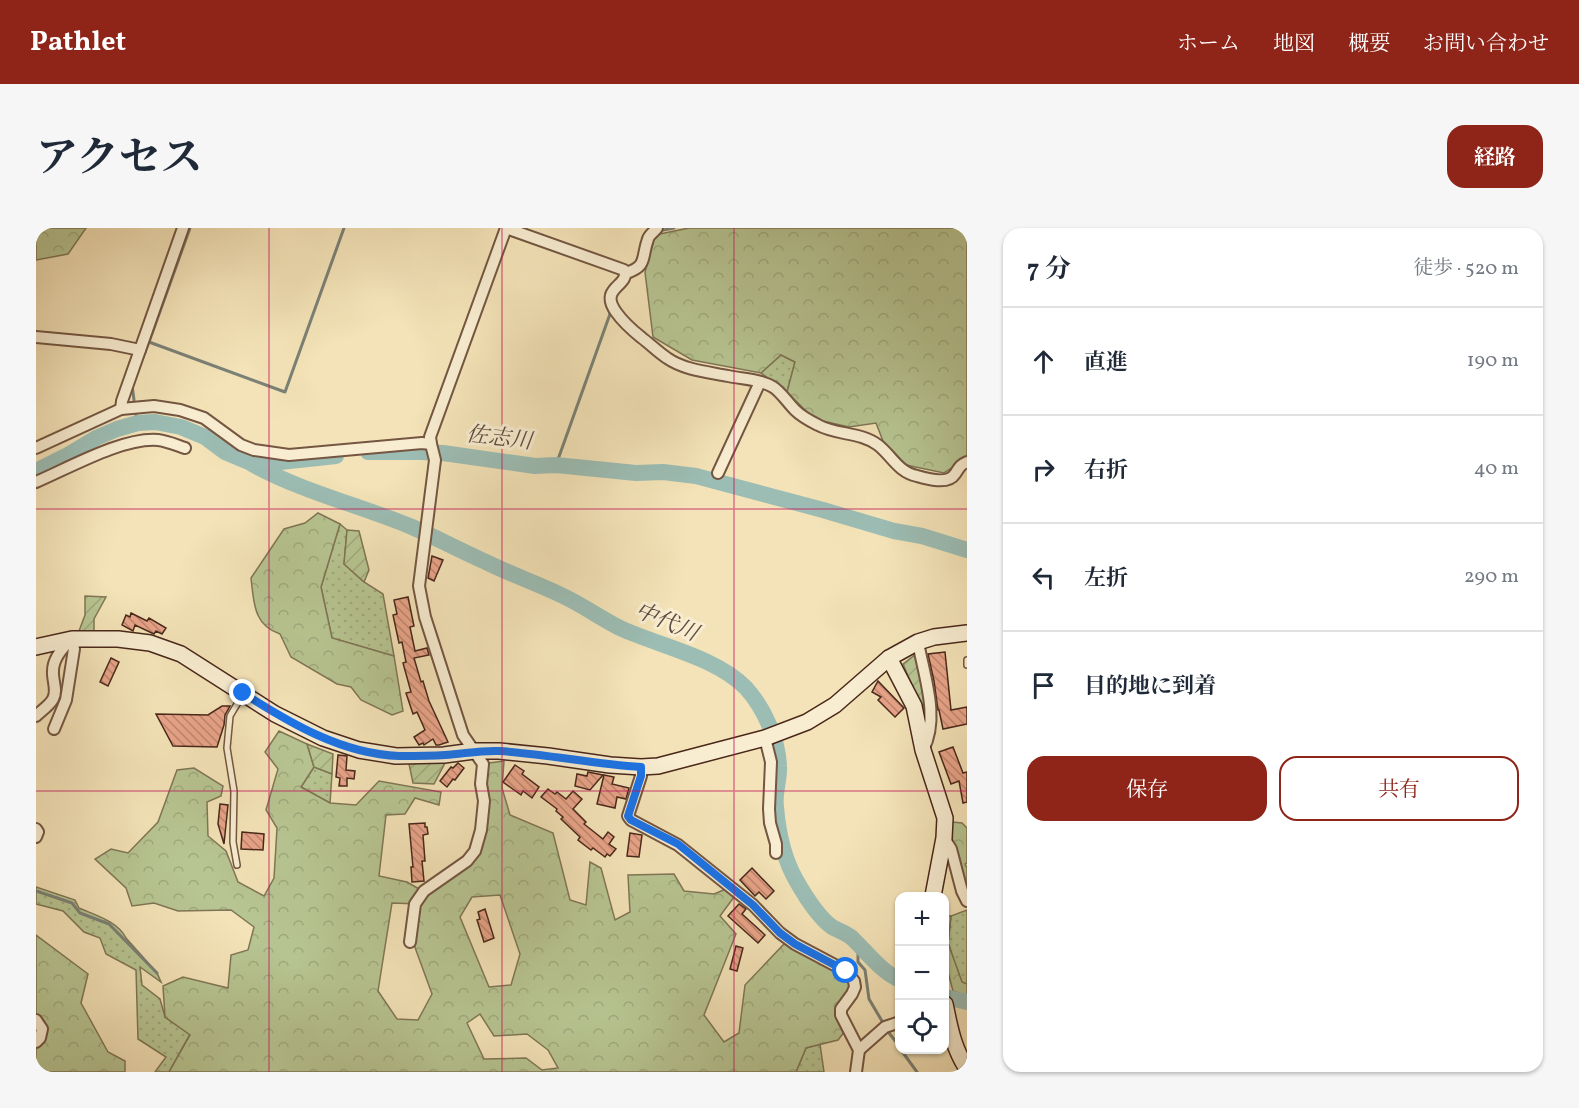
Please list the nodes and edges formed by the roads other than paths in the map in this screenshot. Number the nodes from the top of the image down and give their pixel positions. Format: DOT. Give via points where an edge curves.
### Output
graph roads {
  1 [pos="183,228"];
  2 [pos="506,228"];
  3 [pos="657,228"];
  4 [pos="626,273"];
  5 [pos="36,337"];
  6 [pos="140,350"];
  7 [pos="760,382"];
  8 [pos="121,409"];
  9 [pos="430,444"];
  10 [pos="36,448"];
  11 [pos="185,448"];
  12 [pos="967,462"];
  13 [pos="718,473"];
  14 [pos="36,482"];
  15 [pos="967,633"];
  16 [pos="72,639"];
  17 [pos="918,642"];
  18 [pos="36,647"];
  19 [pos="889,658"];
  20 [pos="967,660"];
  21 [pos="967,665"];
  22 [pos="243,693"];
  23 [pos="36,716"];
  24 [pos="54,729"];
  25 [pos="765,738"];
  26 [pos="923,750"];
  27 [pos="474,751"];
  28 [pos="641,767"];
  29 [pos="36,829"];
  30 [pos="36,837"];
  31 [pos="944,838"];
  32 [pos="776,853"];
  33 [pos="237,865"];
  34 [pos="934,892"];
  35 [pos="967,901"];
  36 [pos="410,942"];
  37 [pos="36,1020"];
  38 [pos="895,1024"];
  39 [pos="949,1025"];
  40 [pos="36,1041"];
  41 [pos="859,1050"];
  42 [pos="967,1069"];
  43 [pos="856,1072"];
  1 -- 6 [label="street"];
  2 -- 4 [label="street"];
  2 -- 9 [label="street"];
  3 -- 4 [label="street" via="648,237 644,261 638,269"];
  4 -- 7 [label="street" via="610,295 610,302 627,326 669,359 694,369"];
  5 -- 6 [label="street"];
  6 -- 8 [label="street"];
  7 -- 12 [label="street" via="773,387 797,412 820,426 878,445 901,470 915,476 946,480"];
  7 -- 13 [label="street"];
  8 -- 9 [label="street" via="154,406 180,410 204,418 241,445 289,455"];
  8 -- 10 [label="street"];
  9 -- 27 [label="street" via="435,460 419,586 425,617 463,735"];
  11 -- 14 [label="street" via="160,440 141,440"];
  15 -- 17 [label="street"];
  16 -- 18 [label="street"];
  16 -- 22 [label="street" via="150,643 181,654"];
  16 -- 23 [label="street" via="53,666 53,698"];
  16 -- 24 [label="street" via="66,700"];
  17 -- 19 [label="street"];
  17 -- 26 [label="street" via="931,710 928,741"];
  19 -- 25 [label="street" via="836,705 807,722"];
  19 -- 26 [label="street" via="914,706"];
  20 -- 21 [label="lane"];
  22 -- 27 [label="street" via="323,738 359,750 396,756"];
  22 -- 33 [label="lane" via="230,716 227,748 234,790 233,842"];
  25 -- 28 [label="street"];
  25 -- 32 [label="street" via="771,762 769,809"];
  26 -- 31 [label="street" via="945,818"];
  27 -- 28 [label="street"];
  27 -- 36 [label="street" via="483,764 481,830 475,851 424,891 415,904"];
  28 -- 41 [label="street" via="628,816 631,820 678,844 753,905 780,933 846,971 855,987 841,1015"];
  29 -- 30 [label="street"];
  31 -- 34 [label="street"];
  31 -- 35 [label="street"];
  37 -- 40 [label="street" via="42,1029"];
  38 -- 41 [label="street" via="885,1027"];
  39 -- 42 [label="street" via="953,1044"];
  41 -- 43 [label="street"];
}
